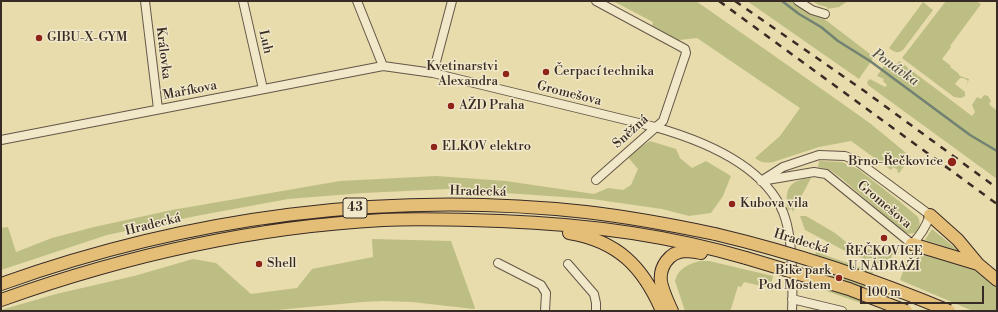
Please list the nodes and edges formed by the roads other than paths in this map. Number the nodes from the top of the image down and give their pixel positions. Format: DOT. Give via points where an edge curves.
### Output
graph roads {
  1 [pos="145,1"];
  2 [pos="243,1"];
  3 [pos="357,1"];
  4 [pos="452,1"];
  5 [pos="596,1"];
  6 [pos="798,1"];
  7 [pos="825,14"];
  8 [pos="383,66"];
  9 [pos="433,73"];
  10 [pos="263,89"];
  11 [pos="158,109"];
  12 [pos="655,127"];
  13 [pos="1,140"];
  14 [pos="596,180"];
  15 [pos="761,181"];
  16 [pos="930,215"];
  17 [pos="532,222"];
  18 [pos="912,244"];
  19 [pos="711,252"];
  20 [pos="498,263"];
  21 [pos="568,264"];
  22 [pos="978,264"];
  23 [pos="997,280"];
  24 [pos="1,284"];
  25 [pos="792,299"];
  26 [pos="1,300"];
  27 [pos="545,311"];
  28 [pos="596,311"];
  29 [pos="662,311"];
  30 [pos="672,311"];
  31 [pos="792,311"];
  32 [pos="842,311"];
  33 [pos="906,311"];
  34 [pos="949,311"];
  1 -- 11 [label="street, Královka"];
  2 -- 10 [label="street, Luh"];
  3 -- 8 [label="street"];
  4 -- 9 [label="street"];
  5 -- 12 [label="street, Sněžná" via="685,49 686,53 663,120"];
  6 -- 7 [label="street" via="812,10"];
  8 -- 9 [label="street, Gromešova"];
  8 -- 10 [label="street, Maříkova"];
  9 -- 12 [label="street, Gromešova"];
  10 -- 11 [label="street, Maříkova"];
  11 -- 13 [label="street, Maříkova"];
  12 -- 14 [label="street, Sněžná"];
  12 -- 15 [label="street, Gromešova" via="686,136 721,152"];
  15 -- 16 [label="street, Gromešova" via="783,167 819,155 845,156 857,161"];
  15 -- 18 [label="street, Gromešova" via="814,172 826,174"];
  15 -- 25 [label="street" via="777,200 787,223"];
  16 -- 18 [label="street, Gromešova" via="926,227"];
  16 -- 22 [label="highway" via="958,240"];
  17 -- 19 [label="highway, 43" via="662,238"];
  17 -- 26 [label="highway, 43" via="384,220 293,229 198,244 94,270"];
  17 -- 29 [label="highway" via="595,239 622,254 645,279"];
  18 -- 22 [label="highway"];
  19 -- 30 [label="highway" via="680,252 663,266 661,281"];
  19 -- 33 [label="highway, 43, bridge" via="746,258 849,289"];
  20 -- 27 [label="street" via="541,285 546,293"];
  21 -- 28 [label="street" via="594,294"];
  22 -- 23 [label="highway"];
  24 -- 34 [label="highway, Hradecká / 43, bridge" via="81,258 177,233 281,215 421,204 529,207 638,219 715,234 831,266"];
  25 -- 31 [label="street"];
  25 -- 32 [label="street"];
}
